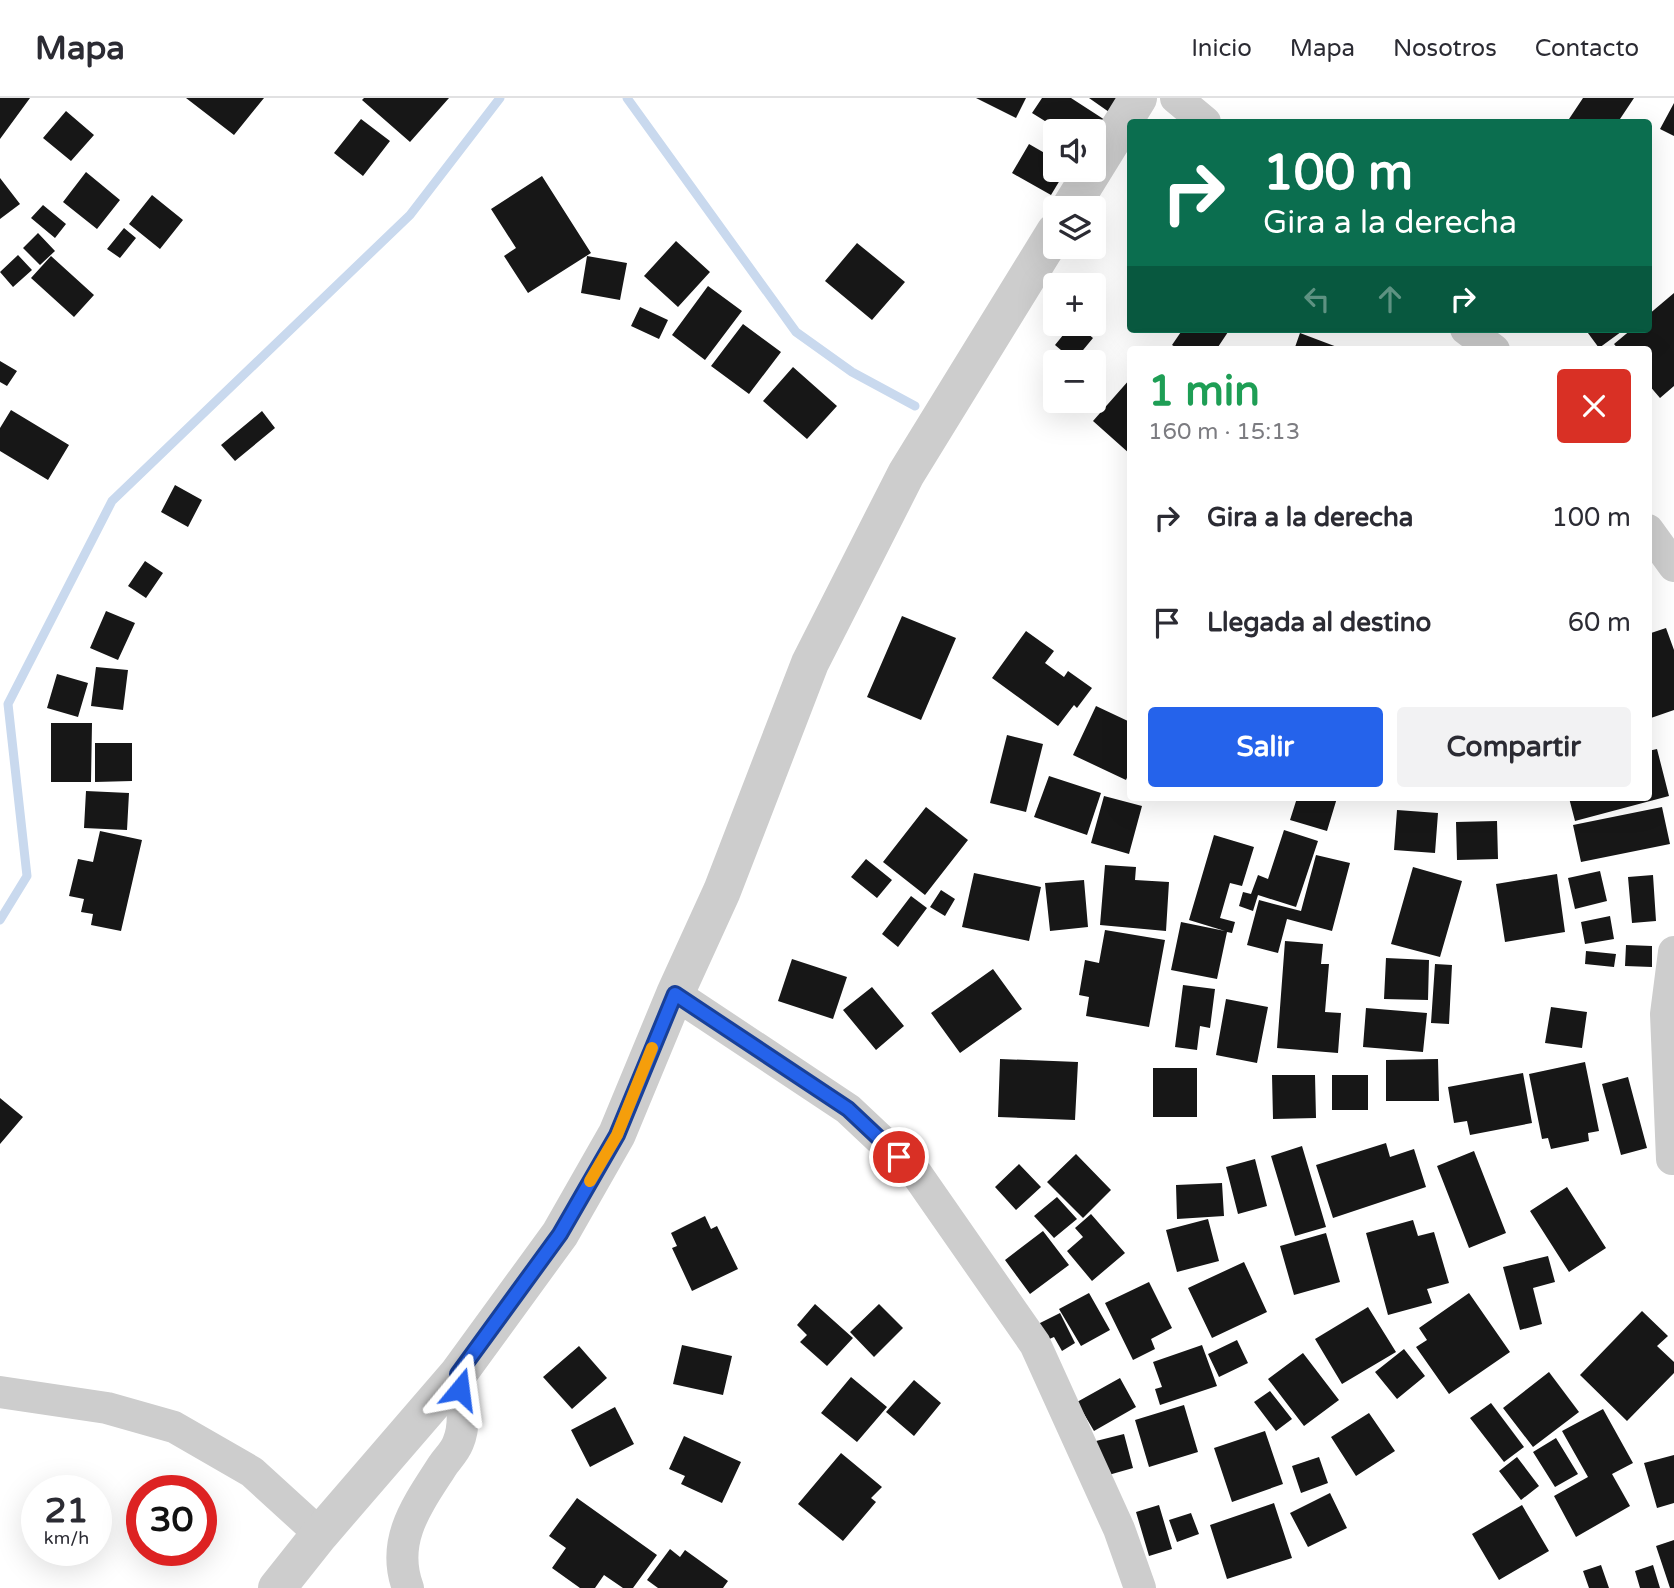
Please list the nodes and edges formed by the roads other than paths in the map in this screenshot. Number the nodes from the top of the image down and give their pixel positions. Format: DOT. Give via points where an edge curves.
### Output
graph roads {
  1 [pos="1138,98"];
  2 [pos="1176,98"];
  3 [pos="1201,119"];
  4 [pos="1077,196"];
  5 [pos="1043,251"];
  6 [pos="1471,333"];
  7 [pos="1489,346"];
  8 [pos="1652,536"];
  9 [pos="1674,566"];
  10 [pos="1674,952"];
  11 [pos="675,994"];
  12 [pos="1672,1159"];
  13 [pos="458,1374"];
  14 [pos="0,1392"];
  15 [pos="320,1534"];
  16 [pos="277,1588"];
  17 [pos="408,1588"];
  18 [pos="1140,1588"];
  1 -- 4 [label="street"];
  2 -- 3 [label="street"];
  5 -- 11 [label="street" via="906,474 810,663 722,891"];
  6 -- 7 [label="street"];
  8 -- 9 [label="street"];
  10 -- 12 [label="street" via="1666,1014"];
  11 -- 13 [label="street" via="617,1135 560,1234"];
  11 -- 18 [label="street" via="848,1109 916,1173 1035,1344 1119,1529"];
  13 -- 15 [label="street"];
  13 -- 17 [label="street" via="463,1405 458,1444 406,1526 401,1553"];
  14 -- 15 [label="street" via="107,1408 174,1427 251,1472"];
  15 -- 16 [label="street"];
}
